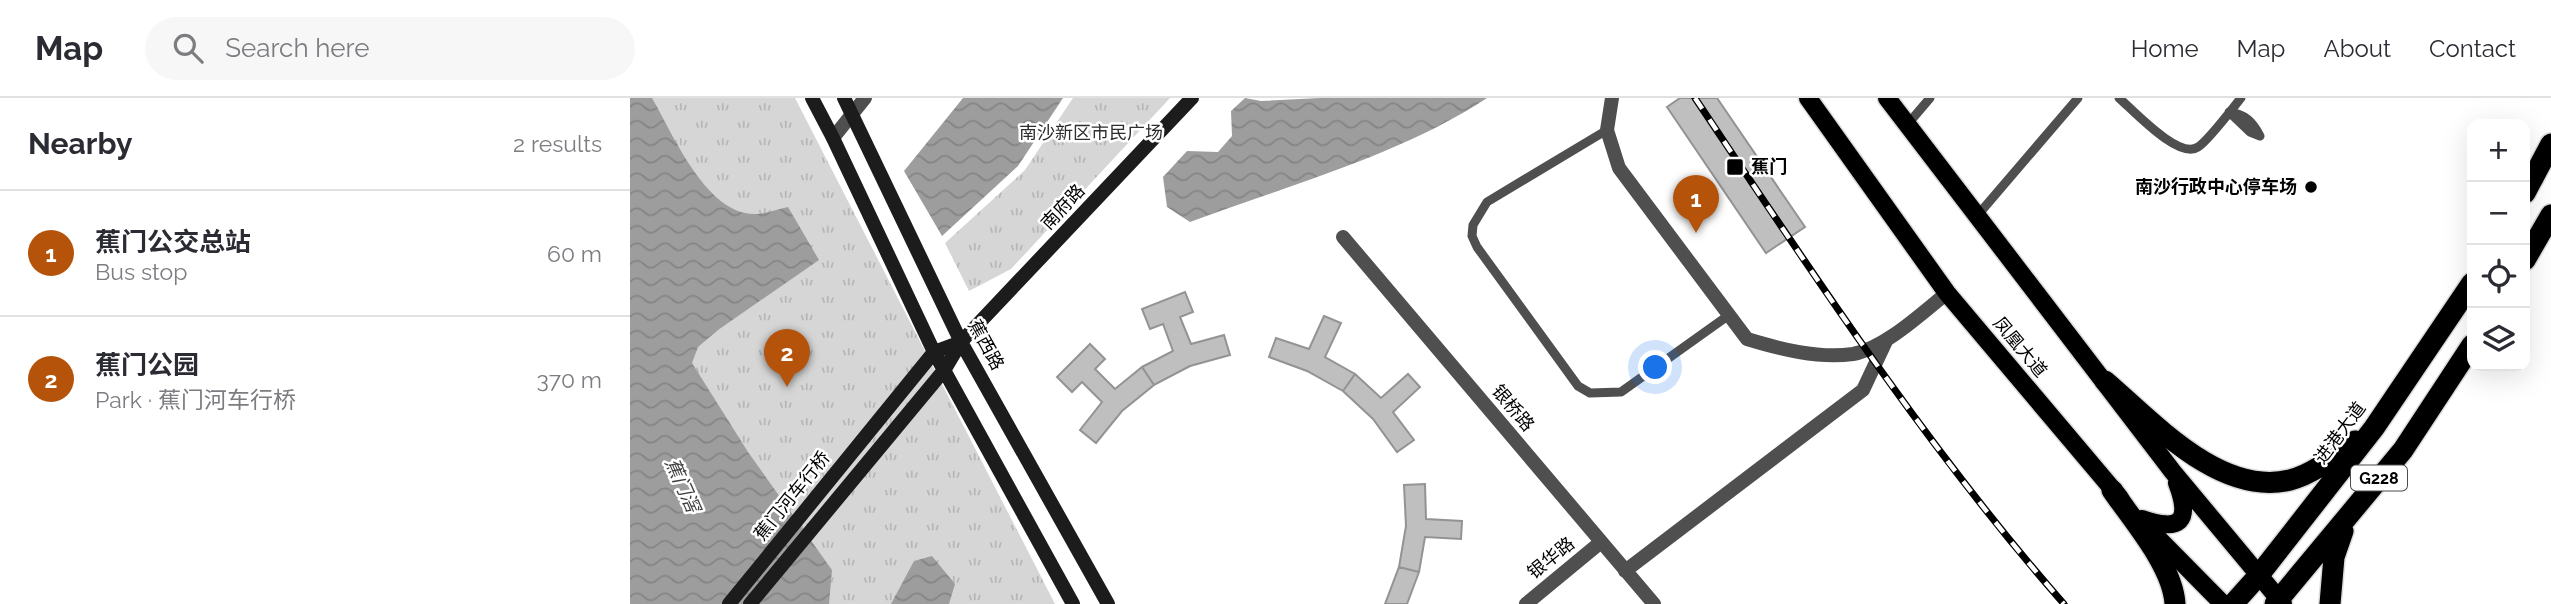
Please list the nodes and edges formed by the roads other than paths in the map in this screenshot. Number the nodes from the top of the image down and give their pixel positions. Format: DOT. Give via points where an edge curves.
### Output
graph roads {
  1 [pos="812,98"];
  2 [pos="844,98"];
  3 [pos="866,98"];
  4 [pos="1192,98"];
  5 [pos="1612,98"];
  6 [pos="1808,98"];
  7 [pos="1887,98"];
  8 [pos="1930,98"];
  9 [pos="2078,98"];
  10 [pos="2119,98"];
  11 [pos="2241,98"];
  12 [pos="852,114"];
  13 [pos="1908,125"];
  14 [pos="1606,130"];
  15 [pos="833,138"];
  16 [pos="2551,144"];
  17 [pos="2530,184"];
  18 [pos="2551,215"];
  19 [pos="1978,216"];
  20 [pos="1343,237"];
  21 [pos="2530,251"];
  22 [pos="2467,290"];
  23 [pos="1947,293"];
  24 [pos="1729,315"];
  25 [pos="1888,339"];
  26 [pos="961,342"];
  27 [pos="934,352"];
  28 [pos="2467,353"];
  29 [pos="945,369"];
  30 [pos="2105,381"];
  31 [pos="884,412"];
  32 [pos="898,425"];
  33 [pos="2374,428"];
  34 [pos="2342,469"];
  35 [pos="2173,472"];
  36 [pos="2112,490"];
  37 [pos="2370,490"];
  38 [pos="2348,516"];
  39 [pos="2138,518"];
  40 [pos="1601,542"];
  41 [pos="1625,571"];
  42 [pos="2259,575"];
  43 [pos="2279,602"];
  44 [pos="729,604"];
  45 [pos="750,604"];
  46 [pos="1073,604"];
  47 [pos="1108,604"];
  48 [pos="1526,604"];
  49 [pos="1654,604"];
  50 [pos="2175,604"];
  51 [pos="2223,604"];
  52 [pos="2233,604"];
  53 [pos="2330,604"];
  1 -- 15 [label="street"];
  2 -- 12 [label="street, 蕉西路"];
  3 -- 12 [label="street"];
  4 -- 26 [label="street, 南府路"];
  5 -- 14 [label="street"];
  6 -- 23 [label="main road, 凤凰大道"];
  7 -- 13 [label="main road"];
  8 -- 13 [label="lane"];
  9 -- 19 [label="lane"];
  10 -- 11 [label="lane" via="2172,144 2186,150 2197,148"];
  12 -- 15 [label="street"];
  12 -- 26 [label="street, 蕉西路"];
  13 -- 19 [label="main road"];
  14 -- 24 [label="street" via="1619,167"];
  14 -- 24 [label="lane" via="1487,202 1473,225 1477,247 1578,386 1590,393 1621,391"];
  15 -- 27 [label="street"];
  16 -- 17 [label="highway"];
  18 -- 21 [label="highway"];
  19 -- 30 [label="main road"];
  20 -- 40 [label="street, 银桥路"];
  22 -- 33 [label="highway, 进港大道 / G228"];
  23 -- 25 [label="street"];
  23 -- 36 [label="main road, 凤凰大道"];
  24 -- 25 [label="street" via="1747,339 1778,348 1855,354"];
  25 -- 41 [label="street" via="1863,390"];
  26 -- 27 [label="street, 南府路"];
  26 -- 29 [label="street, 南府路"];
  26 -- 47 [label="street, 蕉西路"];
  27 -- 29 [label="street"];
  27 -- 31 [label="street, 南府路"];
  28 -- 37 [label="highway, G228" via="2403,450"];
  29 -- 32 [label="street, 南府路"];
  29 -- 46 [label="street"];
  30 -- 33 [label="highway" via="2193,456 2227,475 2257,482 2290,480 2320,466"];
  30 -- 35 [label="main road"];
  31 -- 44 [label="street, 蕉门河车行桥"];
  32 -- 45 [label="street, 蕉门河车行桥"];
  33 -- 34 [label="highway, 进港大道 / G228"];
  34 -- 37 [label="highway" via="2352,489"];
  34 -- 42 [label="highway, 进港大道 / G228"];
  35 -- 39 [label="main road" via="2182,496 2181,519 2169,526"];
  35 -- 42 [label="main road"];
  36 -- 39 [label="main road, 凤凰大道"];
  36 -- 50 [label="highway" via="2165,570"];
  37 -- 38 [label="highway, G228"];
  38 -- 43 [label="highway, G228"];
  38 -- 53 [label="highway" via="2334,557"];
  39 -- 51 [label="main road, 凤凰大道"];
  40 -- 41 [label="street, 银桥路"];
  40 -- 48 [label="street, 银华路"];
  41 -- 49 [label="street, 银桥路"];
  42 -- 43 [label="main road"];
  42 -- 52 [label="highway, 进港大道 / G228"];
}
